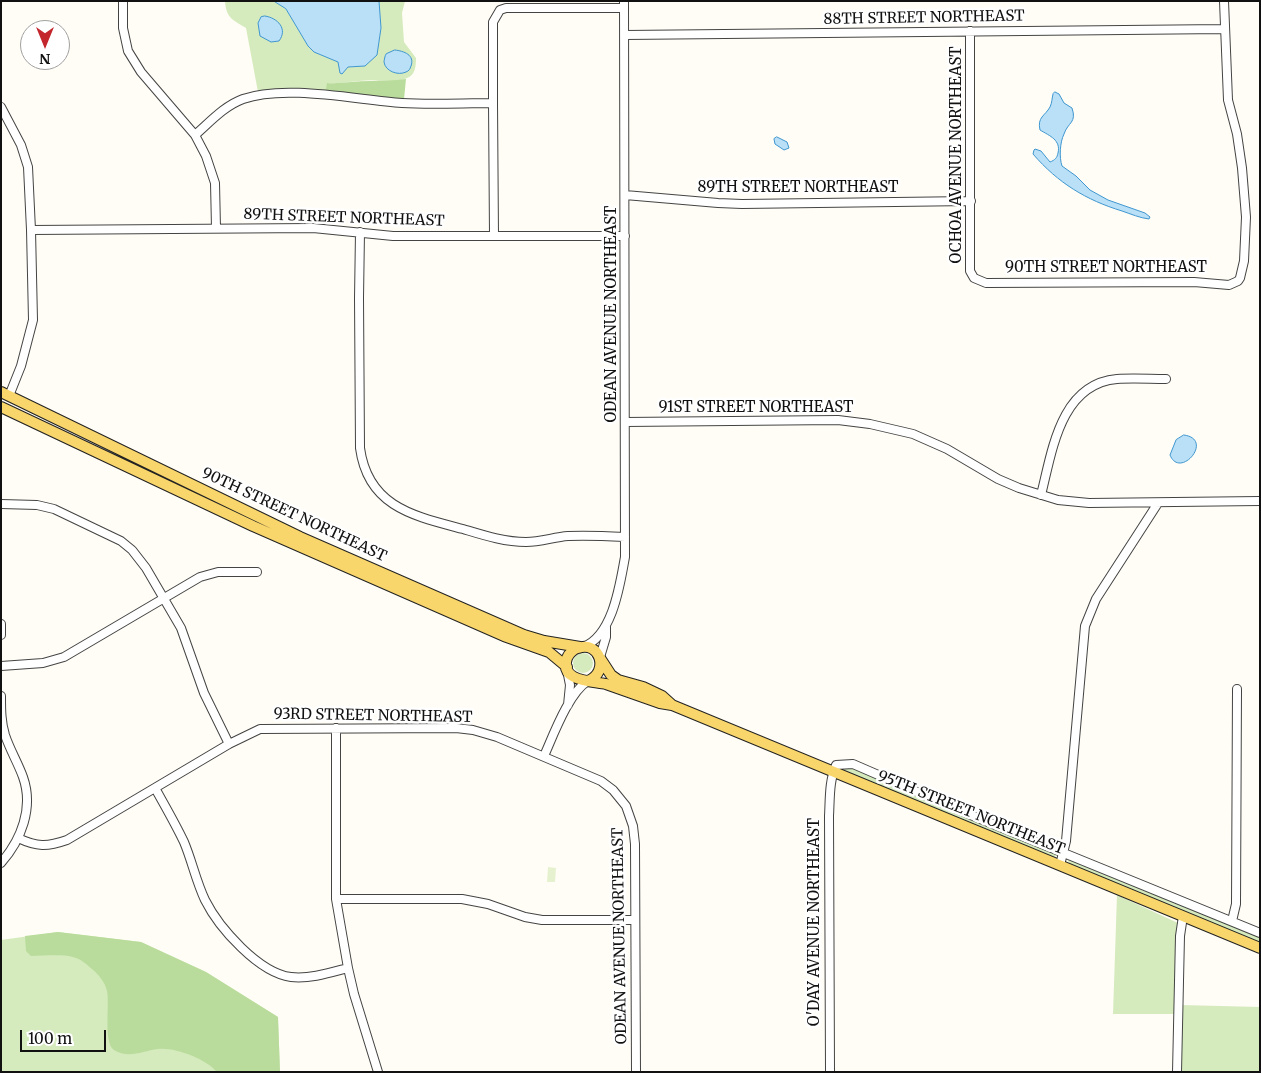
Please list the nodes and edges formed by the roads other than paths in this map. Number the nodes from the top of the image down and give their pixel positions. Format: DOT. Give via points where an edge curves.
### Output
graph roads {
  1 [pos="123,1"];
  2 [pos="1224,1"];
  3 [pos="624,4"];
  4 [pos="1224,29"];
  5 [pos="970,31"];
  6 [pos="625,35"];
  7 [pos="493,102"];
  8 [pos="1,107"];
  9 [pos="194,135"];
  10 [pos="625,195"];
  11 [pos="971,202"];
  12 [pos="216,228"];
  13 [pos="32,230"];
  14 [pos="360,232"];
  15 [pos="494,236"];
  16 [pos="626,236"];
  17 [pos="974,278"];
  18 [pos="1166,379"];
  19 [pos="4,395"];
  20 [pos="22,402"];
  21 [pos="3,409"];
  22 [pos="625,422"];
  23 [pos="1041,495"];
  24 [pos="1260,502"];
  25 [pos="1158,503"];
  26 [pos="1,504"];
  27 [pos="625,536"];
  28 [pos="257,572"];
  29 [pos="164,597"];
  30 [pos="1,625"];
  31 [pos="606,625"];
  32 [pos="1,634"];
  33 [pos="581,647"];
  34 [pos="600,657"];
  35 [pos="1,666"];
  36 [pos="567,668"];
  37 [pos="588,682"];
  38 [pos="1237,689"];
  39 [pos="1,696"];
  40 [pos="568,705"];
  41 [pos="672,705"];
  42 [pos="336,728"];
  43 [pos="229,744"];
  44 [pos="544,756"];
  45 [pos="833,772"];
  46 [pos="155,788"];
  47 [pos="18,838"];
  48 [pos="1063,852"];
  49 [pos="1,863"];
  50 [pos="1060,865"];
  51 [pos="336,899"];
  52 [pos="1183,916"];
  53 [pos="635,920"];
  54 [pos="1232,921"];
  55 [pos="1260,933"];
  56 [pos="1260,948"];
  57 [pos="348,968"];
  58 [pos="378,1072"];
  59 [pos="636,1072"];
  60 [pos="830,1072"];
  61 [pos="1177,1072"];
  1 -- 9 [label="street" via="123,28 128,51 140,72"];
  2 -- 4 [label="street"];
  3 -- 6 [label="street, ODEAN AVENUE NORTHEAST"];
  3 -- 7 [label="street" via="500,10 492,22"];
  4 -- 5 [label="street, 88TH STREET NORTHEAST"];
  4 -- 17 [label="street, 90TH STREET NORTHEAST" via="1228,100 1237,134 1246,217 1244,261 1238,281 1229,284 986,283"];
  5 -- 6 [label="street, 88TH STREET NORTHEAST"];
  5 -- 11 [label="street, OCHOA AVENUE NORTHEAST"];
  6 -- 10 [label="street, ODEAN AVENUE NORTHEAST"];
  7 -- 9 [label="street" via="418,104 326,95 264,94 231,105"];
  7 -- 15 [label="street"];
  8 -- 13 [label="street" via="26,158"];
  9 -- 12 [label="street" via="206,156 215,183"];
  10 -- 11 [label="street, 89TH STREET NORTHEAST" via="726,204"];
  10 -- 16 [label="street, ODEAN AVENUE NORTHEAST"];
  11 -- 17 [label="street, OCHOA AVENUE NORTHEAST" via="970,271"];
  12 -- 13 [label="street, 89TH STREET NORTHEAST"];
  12 -- 14 [label="street, 89TH STREET NORTHEAST" via="313,228"];
  13 -- 19 [label="street" via="33,320 21,366"];
  14 -- 15 [label="street, 89TH STREET NORTHEAST" via="394,236"];
  14 -- 27 [label="street" via="360,448 367,473 380,492 411,515 497,539 526,542 568,536"];
  15 -- 16 [label="street, 89TH STREET NORTHEAST"];
  16 -- 22 [label="street, ODEAN AVENUE NORTHEAST"];
  18 -- 23 [label="street" via="1102,382 1074,400 1061,424"];
  19 -- 20 [label="main road, 90TH STREET NORTHEAST"];
  20 -- 21 [label="main road"];
  20 -- 33 [label="main road, 90TH STREET NORTHEAST" via="308,540 529,636 554,644"];
  21 -- 36 [label="main road, 90TH STREET NORTHEAST" via="244,522 504,636 550,652"];
  22 -- 23 [label="street, 91ST STREET NORTHEAST" via="838,420 870,424 914,434 998,479"];
  22 -- 27 [label="street, ODEAN AVENUE NORTHEAST"];
  23 -- 25 [label="street, 91ST STREET NORTHEAST" via="1075,503"];
  24 -- 25 [label="street, 91ST STREET NORTHEAST"];
  25 -- 48 [label="street" via="1096,599 1085,626"];
  26 -- 29 [label="street" via="46,506 121,541 146,568"];
  27 -- 31 [label="street, ODEAN AVENUE NORTHEAST" via="621,579"];
  28 -- 29 [label="street" via="210,574"];
  29 -- 35 [label="street" via="54,661"];
  29 -- 43 [label="street" via="187,641 204,693"];
  30 -- 32 [label="street"];
  31 -- 33 [label="street, ODEAN AVENUE NORTHEAST" via="595,641"];
  31 -- 34 [label="street, ODEAN AVENUE NORTHEAST"];
  33 -- 34 [label="main road" via="594,650"];
  33 -- 36 [label="main road" via="567,658"];
  34 -- 37 [label="main road" via="600,671"];
  34 -- 41 [label="main road" via="618,680 643,687"];
  36 -- 37 [label="main road" via="577,680"];
  36 -- 40 [label="street" via="570,685"];
  37 -- 40 [label="street" via="582,685"];
  37 -- 41 [label="main road" via="606,684"];
  38 -- 54 [label="street" via="1236,912"];
  39 -- 47 [label="street" via="5,733 27,789 26,815"];
  40 -- 44 [label="street"];
  41 -- 45 [label="main road, 95TH STREET NORTHEAST"];
  42 -- 43 [label="street, 93RD STREET NORTHEAST" via="260,729"];
  42 -- 44 [label="street, 93RD STREET NORTHEAST" via="473,730"];
  42 -- 51 [label="street"];
  43 -- 46 [label="street, 93RD STREET NORTHEAST"];
  44 -- 53 [label="street, ODEAN AVENUE NORTHEAST" via="601,781 626,806 635,836"];
  45 -- 48 [label="street" via="836,765 853,764"];
  45 -- 50 [label="main road, 95TH STREET NORTHEAST"];
  45 -- 60 [label="street, O'DAY AVENUE NORTHEAST" via="829,816"];
  46 -- 47 [label="street, 93RD STREET NORTHEAST" via="67,840 35,845"];
  46 -- 57 [label="street" via="183,842 204,897 218,921 254,959 280,975 301,978"];
  47 -- 49 [label="street"];
  48 -- 50 [label="street"];
  48 -- 54 [label="street"];
  50 -- 52 [label="main road, 95TH STREET NORTHEAST"];
  51 -- 53 [label="street" via="462,899 542,920"];
  51 -- 57 [label="street"];
  52 -- 56 [label="main road, 95TH STREET NORTHEAST"];
  52 -- 61 [label="street"];
  53 -- 59 [label="street, ODEAN AVENUE NORTHEAST"];
  54 -- 55 [label="street"];
  57 -- 58 [label="street"];
}
